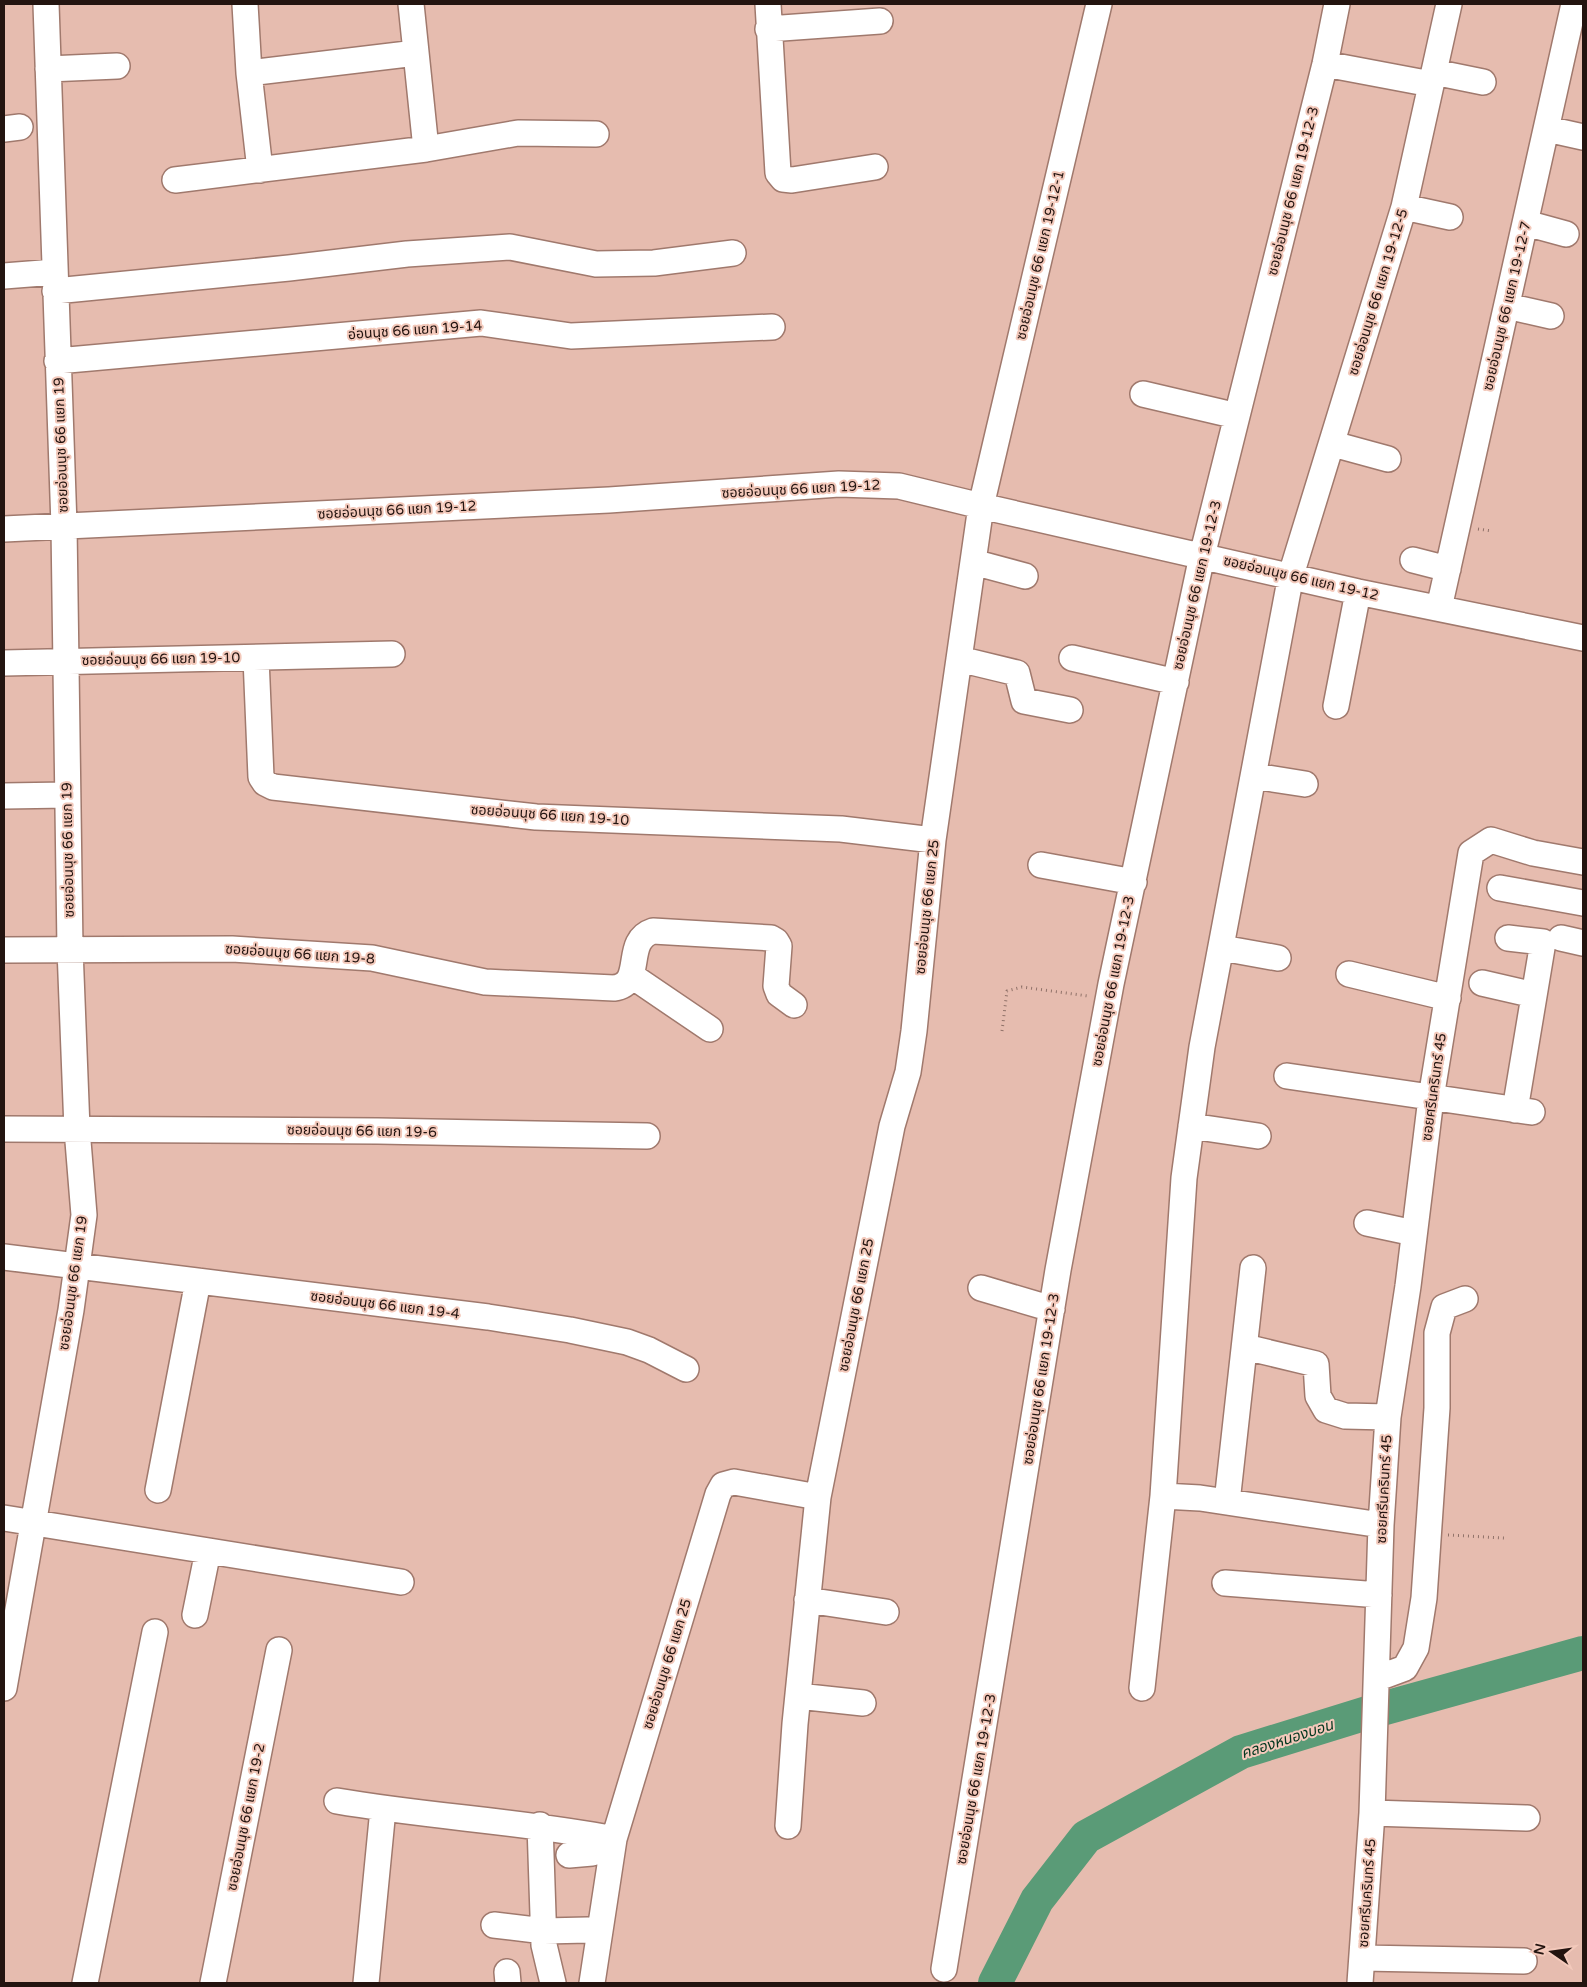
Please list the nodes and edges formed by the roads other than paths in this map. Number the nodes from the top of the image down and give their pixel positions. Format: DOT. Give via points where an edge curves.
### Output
graph roads {
  1 [pos="46,4"];
  2 [pos="245,4"];
  3 [pos="411,4"];
  4 [pos="768,4"];
  5 [pos="1099,4"];
  6 [pos="1337,4"];
  7 [pos="1448,4"];
  8 [pos="1574,4"];
  9 [pos="880,21"];
  10 [pos="768,29"];
  11 [pos="416,53"];
  12 [pos="1325,64"];
  13 [pos="117,66"];
  14 [pos="48,69"];
  15 [pos="249,73"];
  16 [pos="1433,78"];
  17 [pos="1484,82"];
  18 [pos="26,126"];
  19 [pos="1547,129"];
  20 [pos="596,134"];
  21 [pos="1583,137"];
  22 [pos="426,149"];
  23 [pos="875,167"];
  24 [pos="260,170"];
  25 [pos="175,180"];
  26 [pos="1404,207"];
  27 [pos="1450,217"];
  28 [pos="1526,223"];
  29 [pos="1566,234"];
  30 [pos="733,253"];
  31 [pos="4,276"];
  32 [pos="55,281"];
  33 [pos="1507,306"];
  34 [pos="1552,316"];
  35 [pos="772,327"];
  36 [pos="58,361"];
  37 [pos="1143,394"];
  38 [pos="1237,416"];
  39 [pos="1333,444"];
  40 [pos="1388,459"];
  41 [pos="981,506"];
  42 [pos="64,526"];
  43 [pos="4,529"];
  44 [pos="1202,556"];
  45 [pos="1413,560"];
  46 [pos="973,562"];
  47 [pos="1448,569"];
  48 [pos="1291,575"];
  49 [pos="1025,576"];
  50 [pos="1358,592"];
  51 [pos="1439,608"];
  52 [pos="1583,638"];
  53 [pos="392,654"];
  54 [pos="256,658"];
  55 [pos="1072,658"];
  56 [pos="959,659"];
  57 [pos="66,661"];
  58 [pos="4,663"];
  59 [pos="1176,682"];
  60 [pos="1336,706"];
  61 [pos="1070,710"];
  62 [pos="1254,776"];
  63 [pos="1306,784"];
  64 [pos="67,794"];
  65 [pos="4,796"];
  66 [pos="933,840"];
  67 [pos="1583,862"];
  68 [pos="1041,865"];
  69 [pos="1134,882"];
  70 [pos="1500,888"];
  71 [pos="1583,903"];
  72 [pos="1508,938"];
  73 [pos="1222,948"];
  74 [pos="70,949"];
  75 [pos="4,950"];
  76 [pos="1278,958"];
  77 [pos="1348,974"];
  78 [pos="632,976"];
  79 [pos="1482,983"];
  80 [pos="1534,995"];
  81 [pos="1448,998"];
  82 [pos="794,1005"];
  83 [pos="710,1028"];
  84 [pos="1288,1076"];
  85 [pos="1432,1098"];
  86 [pos="1191,1126"];
  87 [pos="4,1129"];
  88 [pos="77,1129"];
  89 [pos="647,1136"];
  90 [pos="1258,1136"];
  91 [pos="1367,1224"];
  92 [pos="1414,1233"];
  93 [pos="4,1257"];
  94 [pos="77,1266"];
  95 [pos="1253,1268"];
  96 [pos="198,1281"];
  97 [pos="981,1288"];
  98 [pos="1465,1299"];
  99 [pos="1052,1309"];
  100 [pos="1245,1347"];
  101 [pos="686,1369"];
  102 [pos="1388,1417"];
  103 [pos="158,1490"];
  104 [pos="1163,1496"];
  105 [pos="818,1497"];
  106 [pos="1227,1502"];
  107 [pos="4,1518"];
  108 [pos="32,1523"];
  109 [pos="1381,1525"];
  110 [pos="208,1551"];
  111 [pos="401,1582"];
  112 [pos="1225,1583"];
  113 [pos="1379,1595"];
  114 [pos="808,1600"];
  115 [pos="886,1612"];
  116 [pos="194,1615"];
  117 [pos="155,1632"];
  118 [pos="279,1650"];
  119 [pos="1378,1678"];
  120 [pos="4,1688"];
  121 [pos="1142,1688"];
  122 [pos="798,1696"];
  123 [pos="864,1703"];
  124 [pos="337,1801"];
  125 [pos="383,1809"];
  126 [pos="1372,1813"];
  127 [pos="1527,1818"];
  128 [pos="540,1825"];
  129 [pos="788,1826"];
  130 [pos="610,1838"];
  131 [pos="569,1855"];
  132 [pos="494,1925"];
  133 [pos="544,1930"];
  134 [pos="588,1930"];
  135 [pos="1362,1958"];
  136 [pos="1524,1962"];
  137 [pos="944,1969"];
  138 [pos="85,1983"];
  139 [pos="213,1983"];
  140 [pos="366,1983"];
  141 [pos="553,1983"];
  142 [pos="592,1983"];
  143 [pos="1360,1983"];
  1 -- 14 [label="street, ซอยอ่อนนุช 66 แยก 19"];
  2 -- 15 [label="street"];
  3 -- 11 [label="street"];
  4 -- 10 [label="street"];
  5 -- 41 [label="street, ซอยอ่อนนุช 66 แยก 19-12-1"];
  6 -- 12 [label="street, ซอยอ่อนนุช 66 แยก 19-12-3"];
  7 -- 16 [label="street, ซอยอ่อนนุช 66 แยก 19-12-5"];
  8 -- 19 [label="street, ซอยอ่อนนุช 66 แยก 19-12-7"];
  9 -- 10 [label="street"];
  10 -- 23 [label="street" via="778,173 783,179 792,180"];
  11 -- 15 [label="street"];
  11 -- 22 [label="street"];
  12 -- 16 [label="street"];
  12 -- 38 [label="street, ซอยอ่อนนุช 66 แยก 19-12-3"];
  13 -- 14 [label="street"];
  14 -- 18 [label="street, ซอยอ่อนนุช 66 แยก 19"];
  15 -- 24 [label="street"];
  16 -- 17 [label="street"];
  16 -- 26 [label="street, ซอยอ่อนนุช 66 แยก 19-12-5"];
  18 -- 32 [label="street, ซอยอ่อนนุช 66 แยก 19"];
  19 -- 21 [label="street"];
  19 -- 28 [label="street, ซอยอ่อนนุช 66 แยก 19-12-7"];
  20 -- 22 [label="street" via="518,133"];
  22 -- 24 [label="street"];
  24 -- 25 [label="street"];
  26 -- 27 [label="street"];
  26 -- 39 [label="street, ซอยอ่อนนุช 66 แยก 19-12-5"];
  28 -- 29 [label="street"];
  28 -- 33 [label="street, ซอยอ่อนนุช 66 แยก 19-12-7"];
  30 -- 32 [label="street" via="654,263 596,264 510,247 407,254 289,268"];
  31 -- 32 [label="street"];
  32 -- 36 [label="street, ซอยอ่อนนุช 66 แยก 19"];
  33 -- 34 [label="street"];
  33 -- 47 [label="street, ซอยอ่อนนุช 66 แยก 19-12-7"];
  35 -- 36 [label="street, อ่อนนุช 66 แยก 19-14" via="571,336 481,324"];
  36 -- 42 [label="street, ซอยอ่อนนุช 66 แยก 19"];
  37 -- 38 [label="street"];
  38 -- 44 [label="street, ซอยอ่อนนุช 66 แยก 19-12-3"];
  39 -- 40 [label="street"];
  39 -- 48 [label="street, ซอยอ่อนนุช 66 แยก 19-12-5"];
  41 -- 42 [label="street, ซอยอ่อนนุช 66 แยก 19-12" via="899,486 839,484 609,500"];
  41 -- 44 [label="street, ซอยอ่อนนุช 66 แยก 19-12"];
  41 -- 46 [label="street, ซอยอ่อนนุช 66 แยก 25"];
  42 -- 43 [label="street, ซอยอ่อนนุช 66 แยก 19-12"];
  42 -- 57 [label="street, ซอยอ่อนนุช 66 แยก 19"];
  44 -- 48 [label="street, ซอยอ่อนนุช 66 แยก 19-12"];
  44 -- 59 [label="street, ซอยอ่อนนุช 66 แยก 19-12-3"];
  45 -- 47 [label="street"];
  46 -- 49 [label="street"];
  46 -- 56 [label="street, ซอยอ่อนนุช 66 แยก 25"];
  47 -- 51 [label="street, ซอยอ่อนนุช 66 แยก 19-12-7"];
  48 -- 50 [label="street, ซอยอ่อนนุช 66 แยก 19-12"];
  48 -- 62 [label="street, ซอยอ่อนนุช 66 แยก 19-12-5"];
  50 -- 51 [label="street, ซอยอ่อนนุช 66 แยก 19-12"];
  50 -- 60 [label="street"];
  51 -- 52 [label="street, ซอยอ่อนนุช 66 แยก 19-12"];
  53 -- 54 [label="street, ซอยอ่อนนุช 66 แยก 19-10"];
  54 -- 57 [label="street, ซอยอ่อนนุช 66 แยก 19-10"];
  54 -- 66 [label="street, ซอยอ่อนนุช 66 แยก 19-10" via="262,777 273,786 536,817 841,829"];
  55 -- 59 [label="street"];
  56 -- 61 [label="street" via="1016,672 1024,701"];
  56 -- 66 [label="street, ซอยอ่อนนุช 66 แยก 25"];
  57 -- 58 [label="street, ซอยอ่อนนุช 66 แยก 19-10"];
  57 -- 64 [label="street, ซอยอ่อนนุช 66 แยก 19"];
  59 -- 69 [label="street, ซอยอ่อนนุช 66 แยก 19-12-3"];
  62 -- 63 [label="street"];
  62 -- 73 [label="street, ซอยอ่อนนุช 66 แยก 19-12-5"];
  64 -- 65 [label="street"];
  64 -- 74 [label="street, ซอยอ่อนนุช 66 แยก 19"];
  66 -- 105 [label="street, ซอยอ่อนนุช 66 แยก 25" via="908,1072 892,1126"];
  67 -- 81 [label="street, ซอยศรีนครินทร์ 45" via="1534,853 1491,840 1471,853"];
  68 -- 69 [label="street"];
  69 -- 99 [label="street, ซอยอ่อนนุช 66 แยก 19-12-3" via="1108,999"];
  70 -- 71 [label="street"];
  72 -- 80 [label="street" via="1544,942"];
  73 -- 76 [label="street"];
  73 -- 86 [label="street, ซอยอ่อนนุช 66 แยก 19-12-5" via="1202,1047"];
  74 -- 75 [label="street, ซอยอ่อนนุช 66 แยก 19-8"];
  74 -- 78 [label="street, ซอยอ่อนนุช 66 แยก 19-8" via="232,949 372,958 485,982 614,988 621,987"];
  74 -- 88 [label="street, ซอยอ่อนนุช 66 แยก 19"];
  77 -- 81 [label="street"];
  78 -- 82 [label="street" via="638,940 653,931 771,938 778,946 776,986 779,994"];
  78 -- 83 [label="street"];
  79 -- 80 [label="street"];
  80 -- 85 [label="street" via="1523,1111"];
  81 -- 85 [label="street, ซอยศรีนครินทร์ 45"];
  84 -- 85 [label="street"];
  85 -- 92 [label="street, ซอยศรีนครินทร์ 45"];
  86 -- 90 [label="street"];
  86 -- 104 [label="street, ซอยอ่อนนุช 66 แยก 19-12-5" via="1184,1178"];
  87 -- 88 [label="street, ซอยอ่อนนุช 66 แยก 19-6"];
  88 -- 89 [label="street, ซอยอ่อนนุช 66 แยก 19-6"];
  88 -- 94 [label="street, ซอยอ่อนนุช 66 แยก 19" via="84,1215"];
  91 -- 92 [label="street"];
  92 -- 102 [label="street, ซอยศรีนครินทร์ 45"];
  93 -- 94 [label="street, ซอยอ่อนนุช 66 แยก 19-4"];
  94 -- 96 [label="street, ซอยอ่อนนุช 66 แยก 19-4"];
  94 -- 108 [label="street, ซอยอ่อนนุช 66 แยก 19"];
  95 -- 100 [label="street"];
  96 -- 101 [label="street, ซอยอ่อนนุช 66 แยก 19-4" via="570,1330 627,1342"];
  96 -- 103 [label="street"];
  97 -- 99 [label="street"];
  98 -- 119 [label="street" via="1444,1307 1438,1333 1430,1534 1416,1648 1405,1668"];
  99 -- 137 [label="street, ซอยอ่อนนุช 66 แยก 19-12-3"];
  100 -- 102 [label="street" via="1316,1364 1318,1396 1326,1410 1345,1416"];
  100 -- 106 [label="street"];
  102 -- 109 [label="street, ซอยศรีนครินทร์ 45"];
  104 -- 106 [label="street"];
  104 -- 121 [label="street, ซอยอ่อนนุช 66 แยก 19-12-5"];
  105 -- 114 [label="street"];
  105 -- 130 [label="street, ซอยอ่อนนุช 66 แยก 25" via="734,1482 723,1485"];
  106 -- 109 [label="street"];
  107 -- 108 [label="street"];
  108 -- 110 [label="street"];
  108 -- 120 [label="street, ซอยอ่อนนุช 66 แยก 19"];
  109 -- 113 [label="street, ซอยศรีนครินทร์ 45"];
  110 -- 111 [label="street"];
  110 -- 116 [label="street"];
  112 -- 113 [label="street"];
  113 -- 119 [label="street, ซอยศรีนครินทร์ 45"];
  114 -- 115 [label="street"];
  114 -- 122 [label="street"];
  117 -- 138 [label="street"];
  118 -- 139 [label="street, ซอยอ่อนนุช 66 แยก 19-2"];
  119 -- 126 [label="street, ซอยศรีนครินทร์ 45"];
  122 -- 123 [label="street"];
  122 -- 129 [label="street"];
  124 -- 125 [label="street"];
  125 -- 128 [label="street"];
  125 -- 140 [label="street"];
  126 -- 127 [label="street"];
  126 -- 135 [label="street, ซอยศรีนครินทร์ 45"];
  128 -- 130 [label="street"];
  128 -- 133 [label="street"];
  130 -- 131 [label="street" via="592,1853"];
  130 -- 142 [label="street, ซอยอ่อนนุช 66 แยก 25"];
  132 -- 133 [label="street"];
  133 -- 134 [label="street"];
  133 -- 141 [label="street"];
  135 -- 136 [label="street"];
  135 -- 143 [label="street, ซอยศรีนครินทร์ 45"];
}
